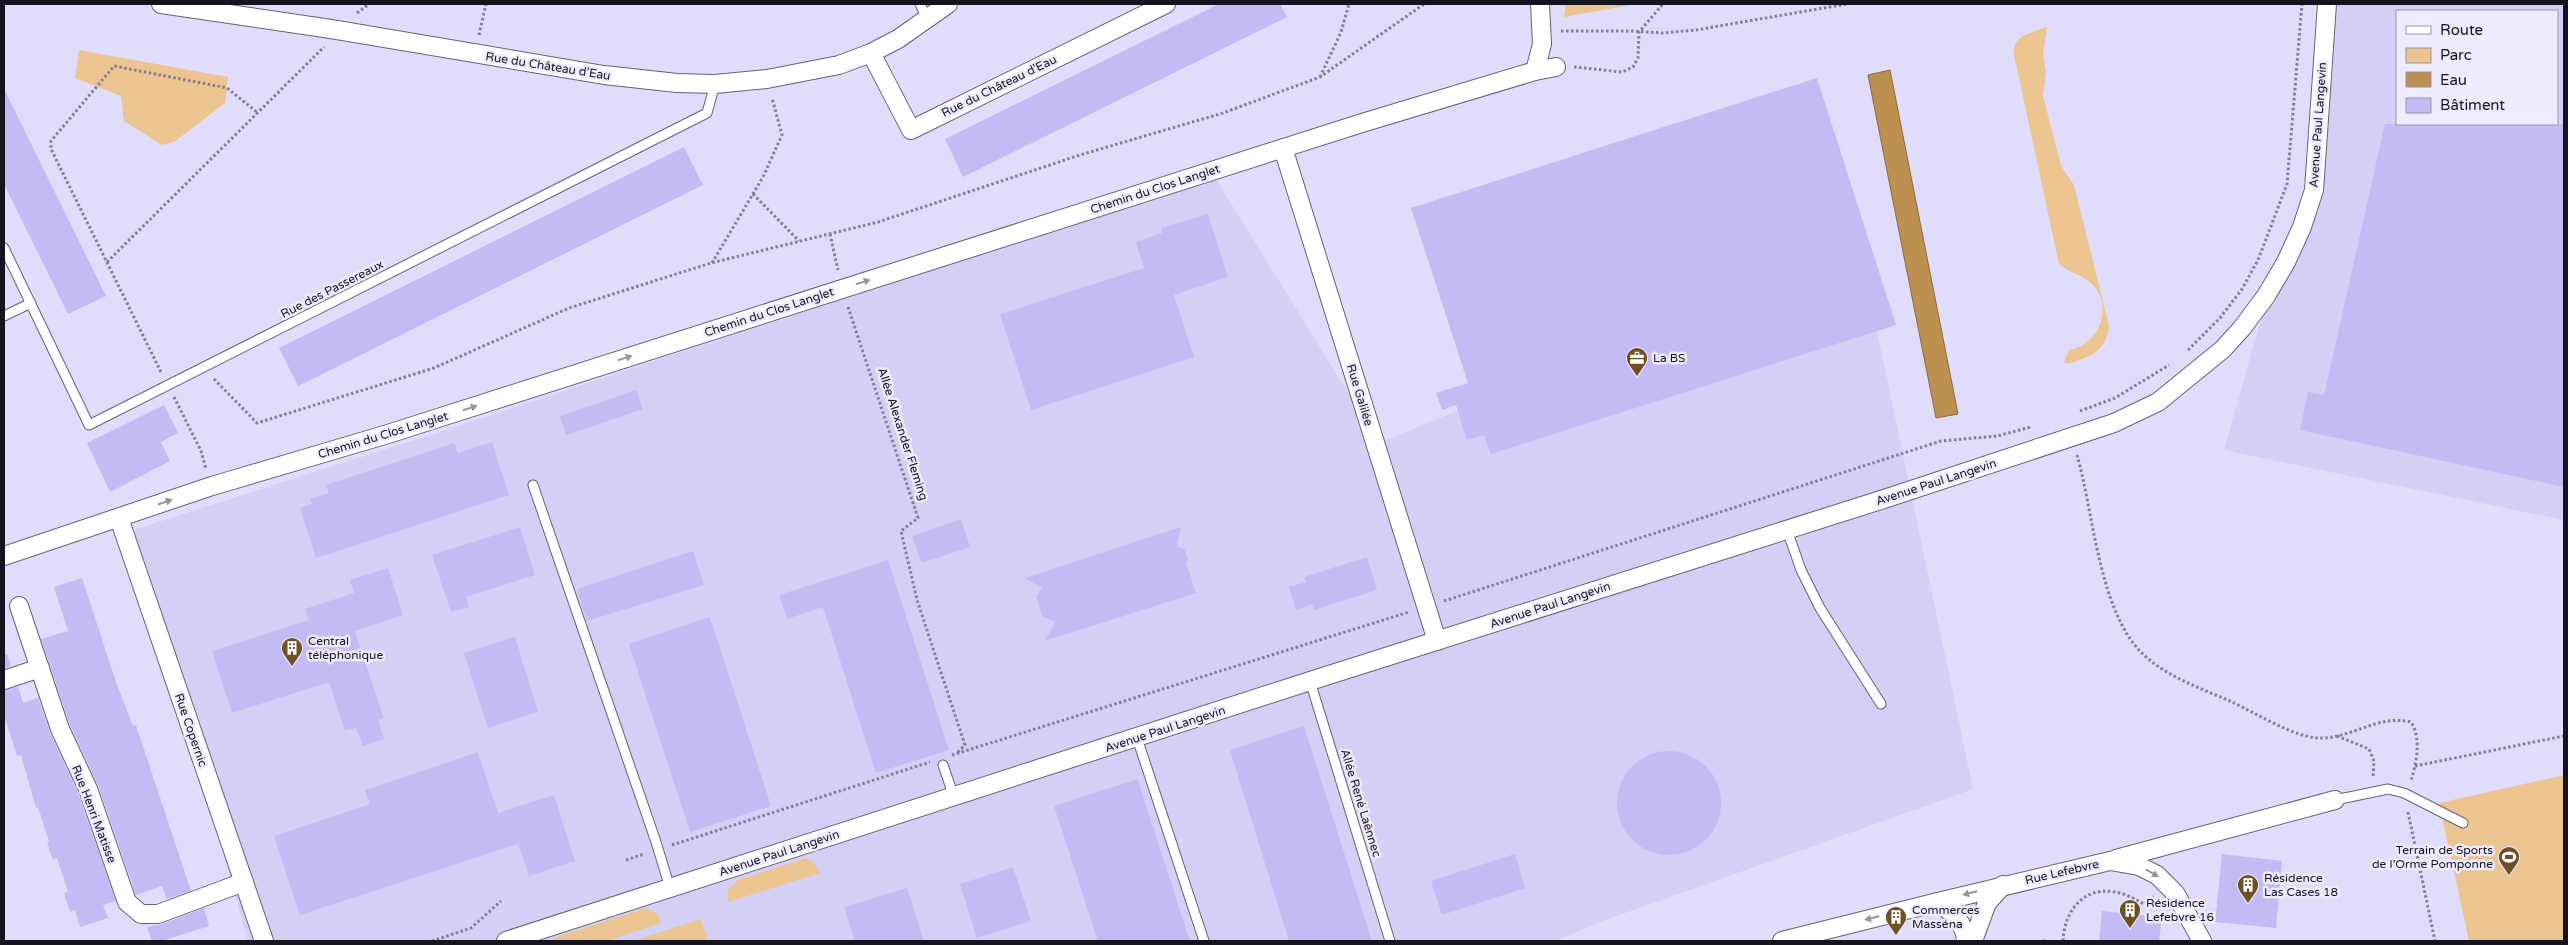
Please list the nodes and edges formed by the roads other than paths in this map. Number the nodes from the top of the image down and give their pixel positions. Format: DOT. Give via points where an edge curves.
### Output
graph roads {
  1 [pos="161,4"];
  2 [pos="948,4"];
  3 [pos="1166,4"];
  4 [pos="1540,4"];
  5 [pos="2327,4"];
  6 [pos="224,9"];
  7 [pos="924,12"];
  8 [pos="871,53"];
  9 [pos="1556,67"];
  10 [pos="1535,70"];
  11 [pos="715,84"];
  12 [pos="1283,148"];
  13 [pos="4,248"];
  14 [pos="31,303"];
  15 [pos="4,316"];
  16 [pos="532,485"];
  17 [pos="118,518"];
  18 [pos="1787,530"];
  19 [pos="4,556"];
  20 [pos="19,606"];
  21 [pos="1437,641"];
  22 [pos="40,668"];
  23 [pos="4,680"];
  24 [pos="1310,681"];
  25 [pos="1881,704"];
  26 [pos="1137,738"];
  27 [pos="942,761"];
  28 [pos="954,797"];
  29 [pos="2335,800"];
  30 [pos="2463,823"];
  31 [pos="2110,861"];
  32 [pos="244,882"];
  33 [pos="2003,885"];
  34 [pos="670,888"];
  35 [pos="1938,902"];
  36 [pos="1389,937"];
  37 [pos="264,941"];
  38 [pos="506,941"];
  39 [pos="1204,941"];
  40 [pos="1782,941"];
  41 [pos="1966,941"];
  42 [pos="1973,941"];
  43 [pos="2202,941"];
  1 -- 6 [label="street, Rue du Château d'Eau"];
  2 -- 7 [label="street, Rue du Château d'Eau"];
  3 -- 8 [label="street, Rue du Château d'Eau" via="911,130"];
  4 -- 10 [label="street" via="1541,51"];
  5 -- 18 [label="street, Avenue Paul Langevin" via="2314,190 2286,262 2266,296 2223,349 2158,402 2114,422"];
  6 -- 11 [label="street, Rue du Château d'Eau" via="476,55 614,76"];
  7 -- 8 [label="street, Rue du Château d'Eau" via="898,40"];
  8 -- 11 [label="street, Rue du Château d'Eau" via="839,64 766,79"];
  9 -- 10 [label="street, Chemin du Clos Langlet"];
  10 -- 12 [label="street, Chemin du Clos Langlet"];
  11 -- 14 [label="lane, Rue des Passereaux" via="707,114 89,425"];
  17 -- 12 [label="street, Chemin du Clos Langlet, one-way"];
  12 -- 21 [label="street, Rue Galilée"];
  13 -- 14 [label="lane"];
  14 -- 15 [label="lane"];
  16 -- 34 [label="lane"];
  17 -- 19 [label="street, Chemin du Clos Langlet"];
  17 -- 32 [label="street, Rue Copernic"];
  18 -- 21 [label="street, Avenue Paul Langevin"];
  18 -- 25 [label="lane" via="1800,570 1820,608"];
  20 -- 22 [label="street, Rue Henri Matisse"];
  21 -- 24 [label="street, Avenue Paul Langevin"];
  22 -- 23 [label="street"];
  22 -- 32 [label="street, Rue Henri Matisse" via="60,729 88,789 127,902 134,910 142,914 158,914"];
  24 -- 26 [label="street, Avenue Paul Langevin"];
  24 -- 36 [label="lane, Allée René Laënnec"];
  26 -- 28 [label="street, Avenue Paul Langevin"];
  26 -- 39 [label="lane"];
  27 -- 28 [label="lane"];
  28 -- 34 [label="street, Avenue Paul Langevin"];
  29 -- 30 [label="lane" via="2388,789 2404,793"];
  29 -- 31 [label="street"];
  31 -- 33 [label="street, Rue Lefebvre"];
  31 -- 43 [label="street, Rue Lefebvre, one-way" via="2140,866 2157,875 2175,893"];
  32 -- 37 [label="street, Rue Copernic"];
  33 -- 35 [label="street, Rue Lefebvre, one-way"];
  33 -- 42 [label="street" via="1987,903"];
  34 -- 38 [label="street, Avenue Paul Langevin"];
  35 -- 40 [label="street, Rue Lefebvre, one-way"];
  35 -- 41 [label="street" via="1955,913 1966,934"];
}
